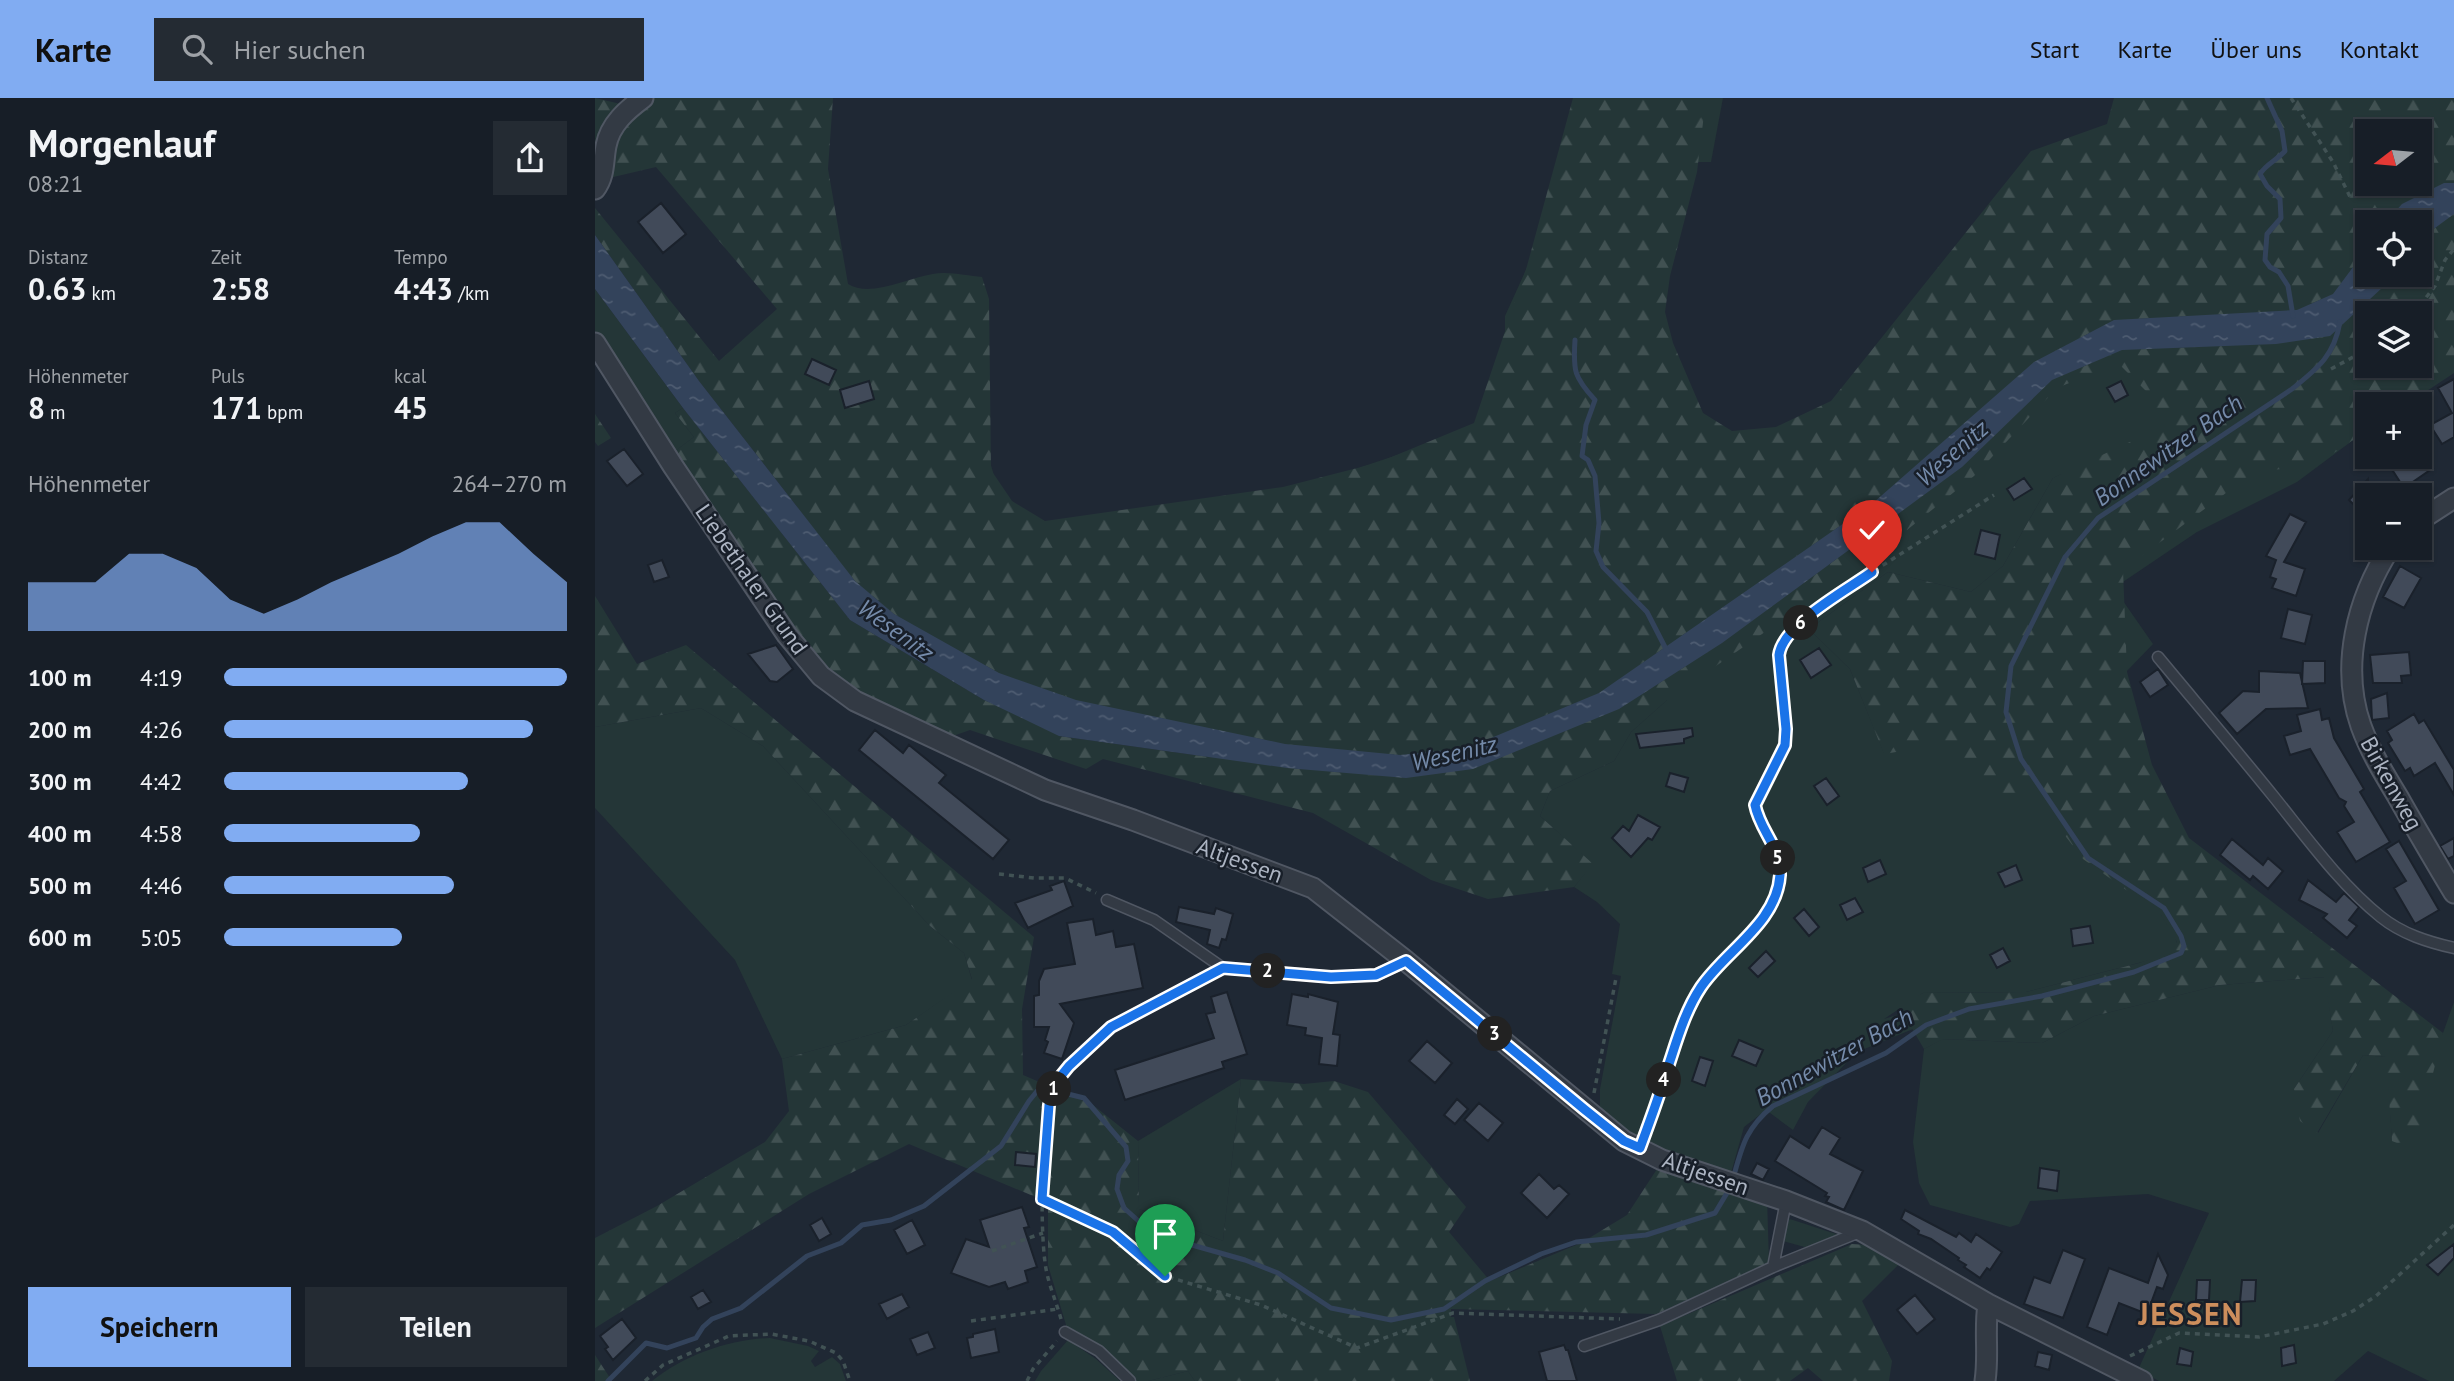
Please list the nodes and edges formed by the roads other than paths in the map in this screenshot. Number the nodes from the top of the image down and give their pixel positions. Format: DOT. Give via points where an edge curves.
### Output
graph roads {
  1 [pos="643,98"];
  2 [pos="595,189"];
  3 [pos="595,343"];
  4 [pos="2454,498"];
  5 [pos="2432,512"];
  6 [pos="2383,560"];
  7 [pos="2158,657"];
  8 [pos="964,754"];
  9 [pos="2454,894"];
  10 [pos="1107,900"];
  11 [pos="2454,948"];
  12 [pos="1406,961"];
  13 [pos="1223,968"];
  14 [pos="1111,1027"];
  15 [pos="1786,1201"];
  16 [pos="1862,1231"];
  17 [pos="1773,1267"];
  18 [pos="1988,1304"];
  19 [pos="1065,1332"];
  20 [pos="1584,1346"];
  21 [pos="1130,1381"];
  22 [pos="1985,1381"];
  23 [pos="2142,1381"];
  1 -- 2 [label="street" via="613,127"];
  3 -- 8 [label="street, Liebethaler Grund" via="780,624 821,676 855,701"];
  4 -- 5 [label="street"];
  6 -- 9 [label="street, Birkenweg" via="2360,611 2353,695 2373,754"];
  7 -- 11 [label="lane" via="2353,890 2399,929"];
  8 -- 12 [label="street, Altjessen" via="1045,790 1313,888"];
  10 -- 13 [label="lane" via="1153,920"];
  12 -- 13 [label="lane" via="1376,975"];
  12 -- 15 [label="street, Altjessen" via="1624,1141 1662,1160"];
  13 -- 14 [label="lane"];
  15 -- 16 [label="street, Altjessen"];
  15 -- 17 [label="lane"];
  16 -- 17 [label="lane"];
  16 -- 18 [label="street, Altjessen"];
  17 -- 20 [label="lane" via="1658,1321"];
  18 -- 22 [label="street"];
  18 -- 23 [label="street, Altjessen"];
  19 -- 21 [label="lane" via="1100,1351"];
}
